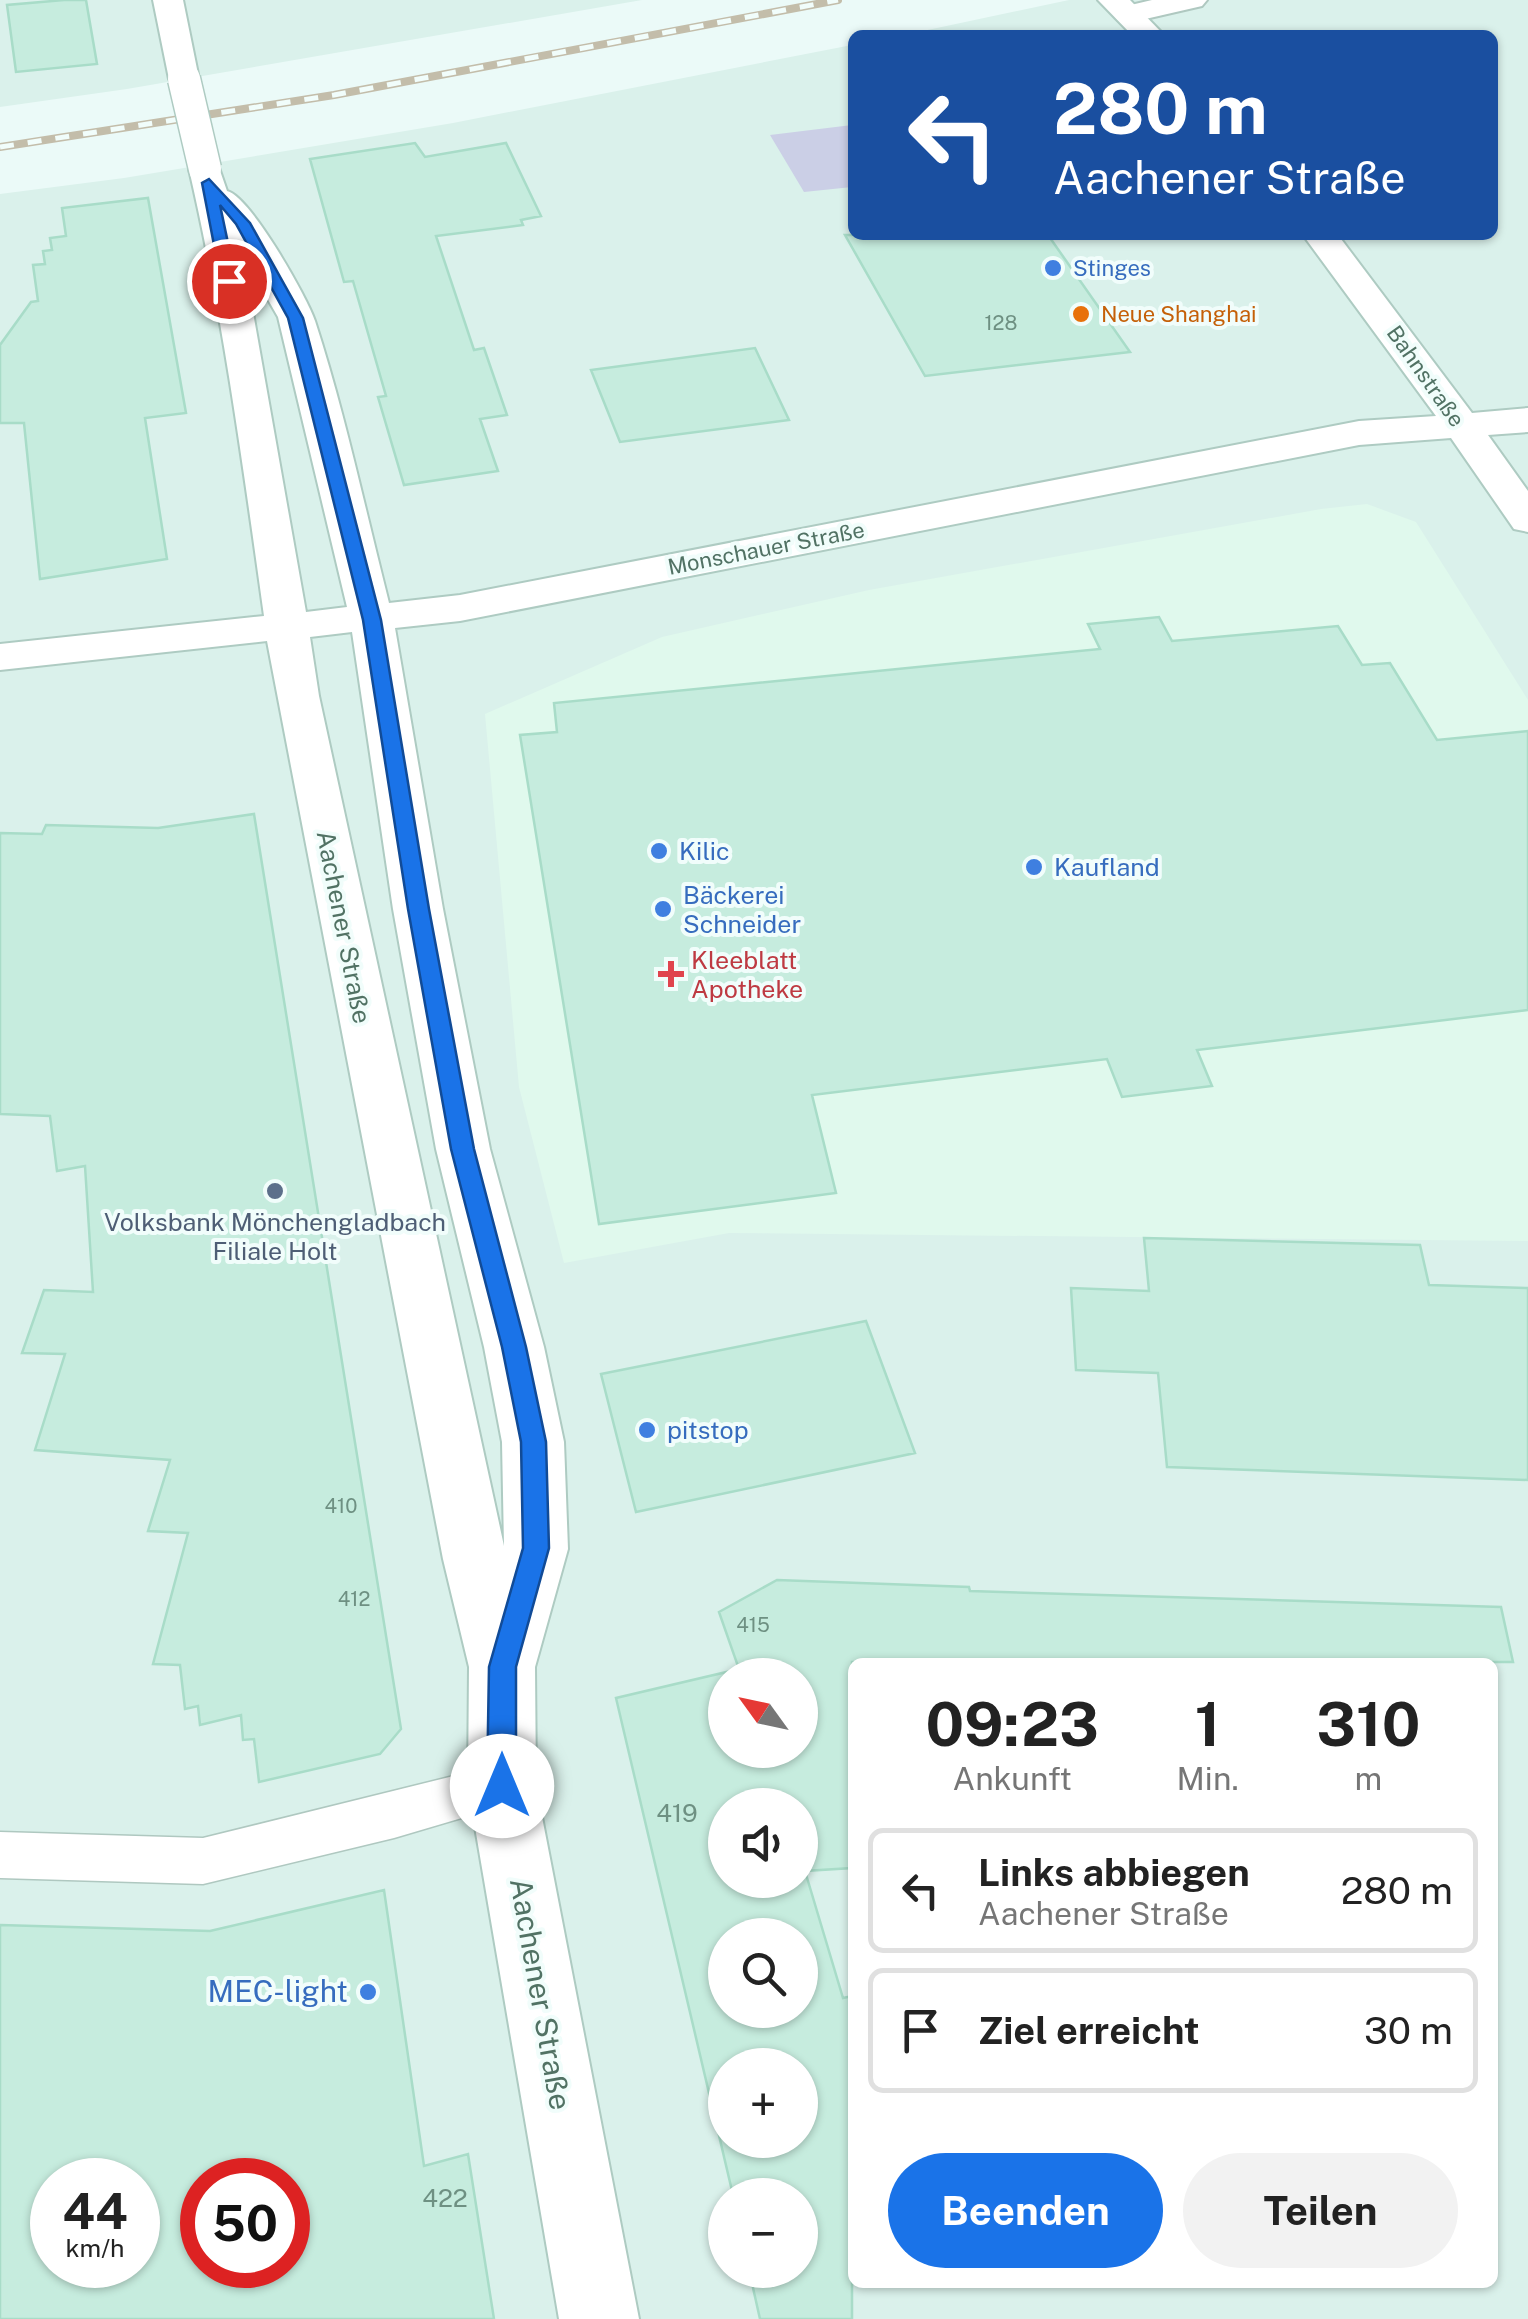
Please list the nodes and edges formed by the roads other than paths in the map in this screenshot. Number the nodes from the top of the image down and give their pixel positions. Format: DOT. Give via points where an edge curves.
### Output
graph roads {
  1 [pos="168,0"];
  2 [pos="1192,0"];
  3 [pos="1130,16"];
  4 [pos="207,176"];
  5 [pos="1324,240"];
  6 [pos="1528,420"];
  7 [pos="1458,423"];
  8 [pos="1528,520"];
  9 [pos="372,620"];
  10 [pos="288,629"];
  11 [pos="0,657"];
  12 [pos="502,1667"];
  13 [pos="502,1786"];
  14 [pos="0,1855"];
  15 [pos="599,2319"];
  1 -- 4 [label="main road, Aachener Straße, bridge"];
  2 -- 3 [label="main road"];
  4 -- 9 [label="main road, Aachener Straße" via="296,318"];
  4 -- 10 [label="main road, Aachener Straße"];
  5 -- 7 [label="main road, Bahnstraße"];
  6 -- 7 [label="main road, Monschauer Straße"];
  7 -- 8 [label="main road, Bahnstraße"];
  7 -- 9 [label="main road, Monschauer Straße" via="1359,433 522,597"];
  9 -- 10 [label="main road, Monschauer Straße"];
  9 -- 12 [label="main road, Aachener Straße" via="463,1149 533,1442 536,1548"];
  10 -- 11 [label="main road, Monschauer Straße"];
  10 -- 12 [label="main road, Aachener Straße" via="379,1100"];
  12 -- 13 [label="main road, Aachener Straße"];
  13 -- 14 [label="lane" via="203,1861"];
  13 -- 15 [label="main road, Aachener Straße"];
}
